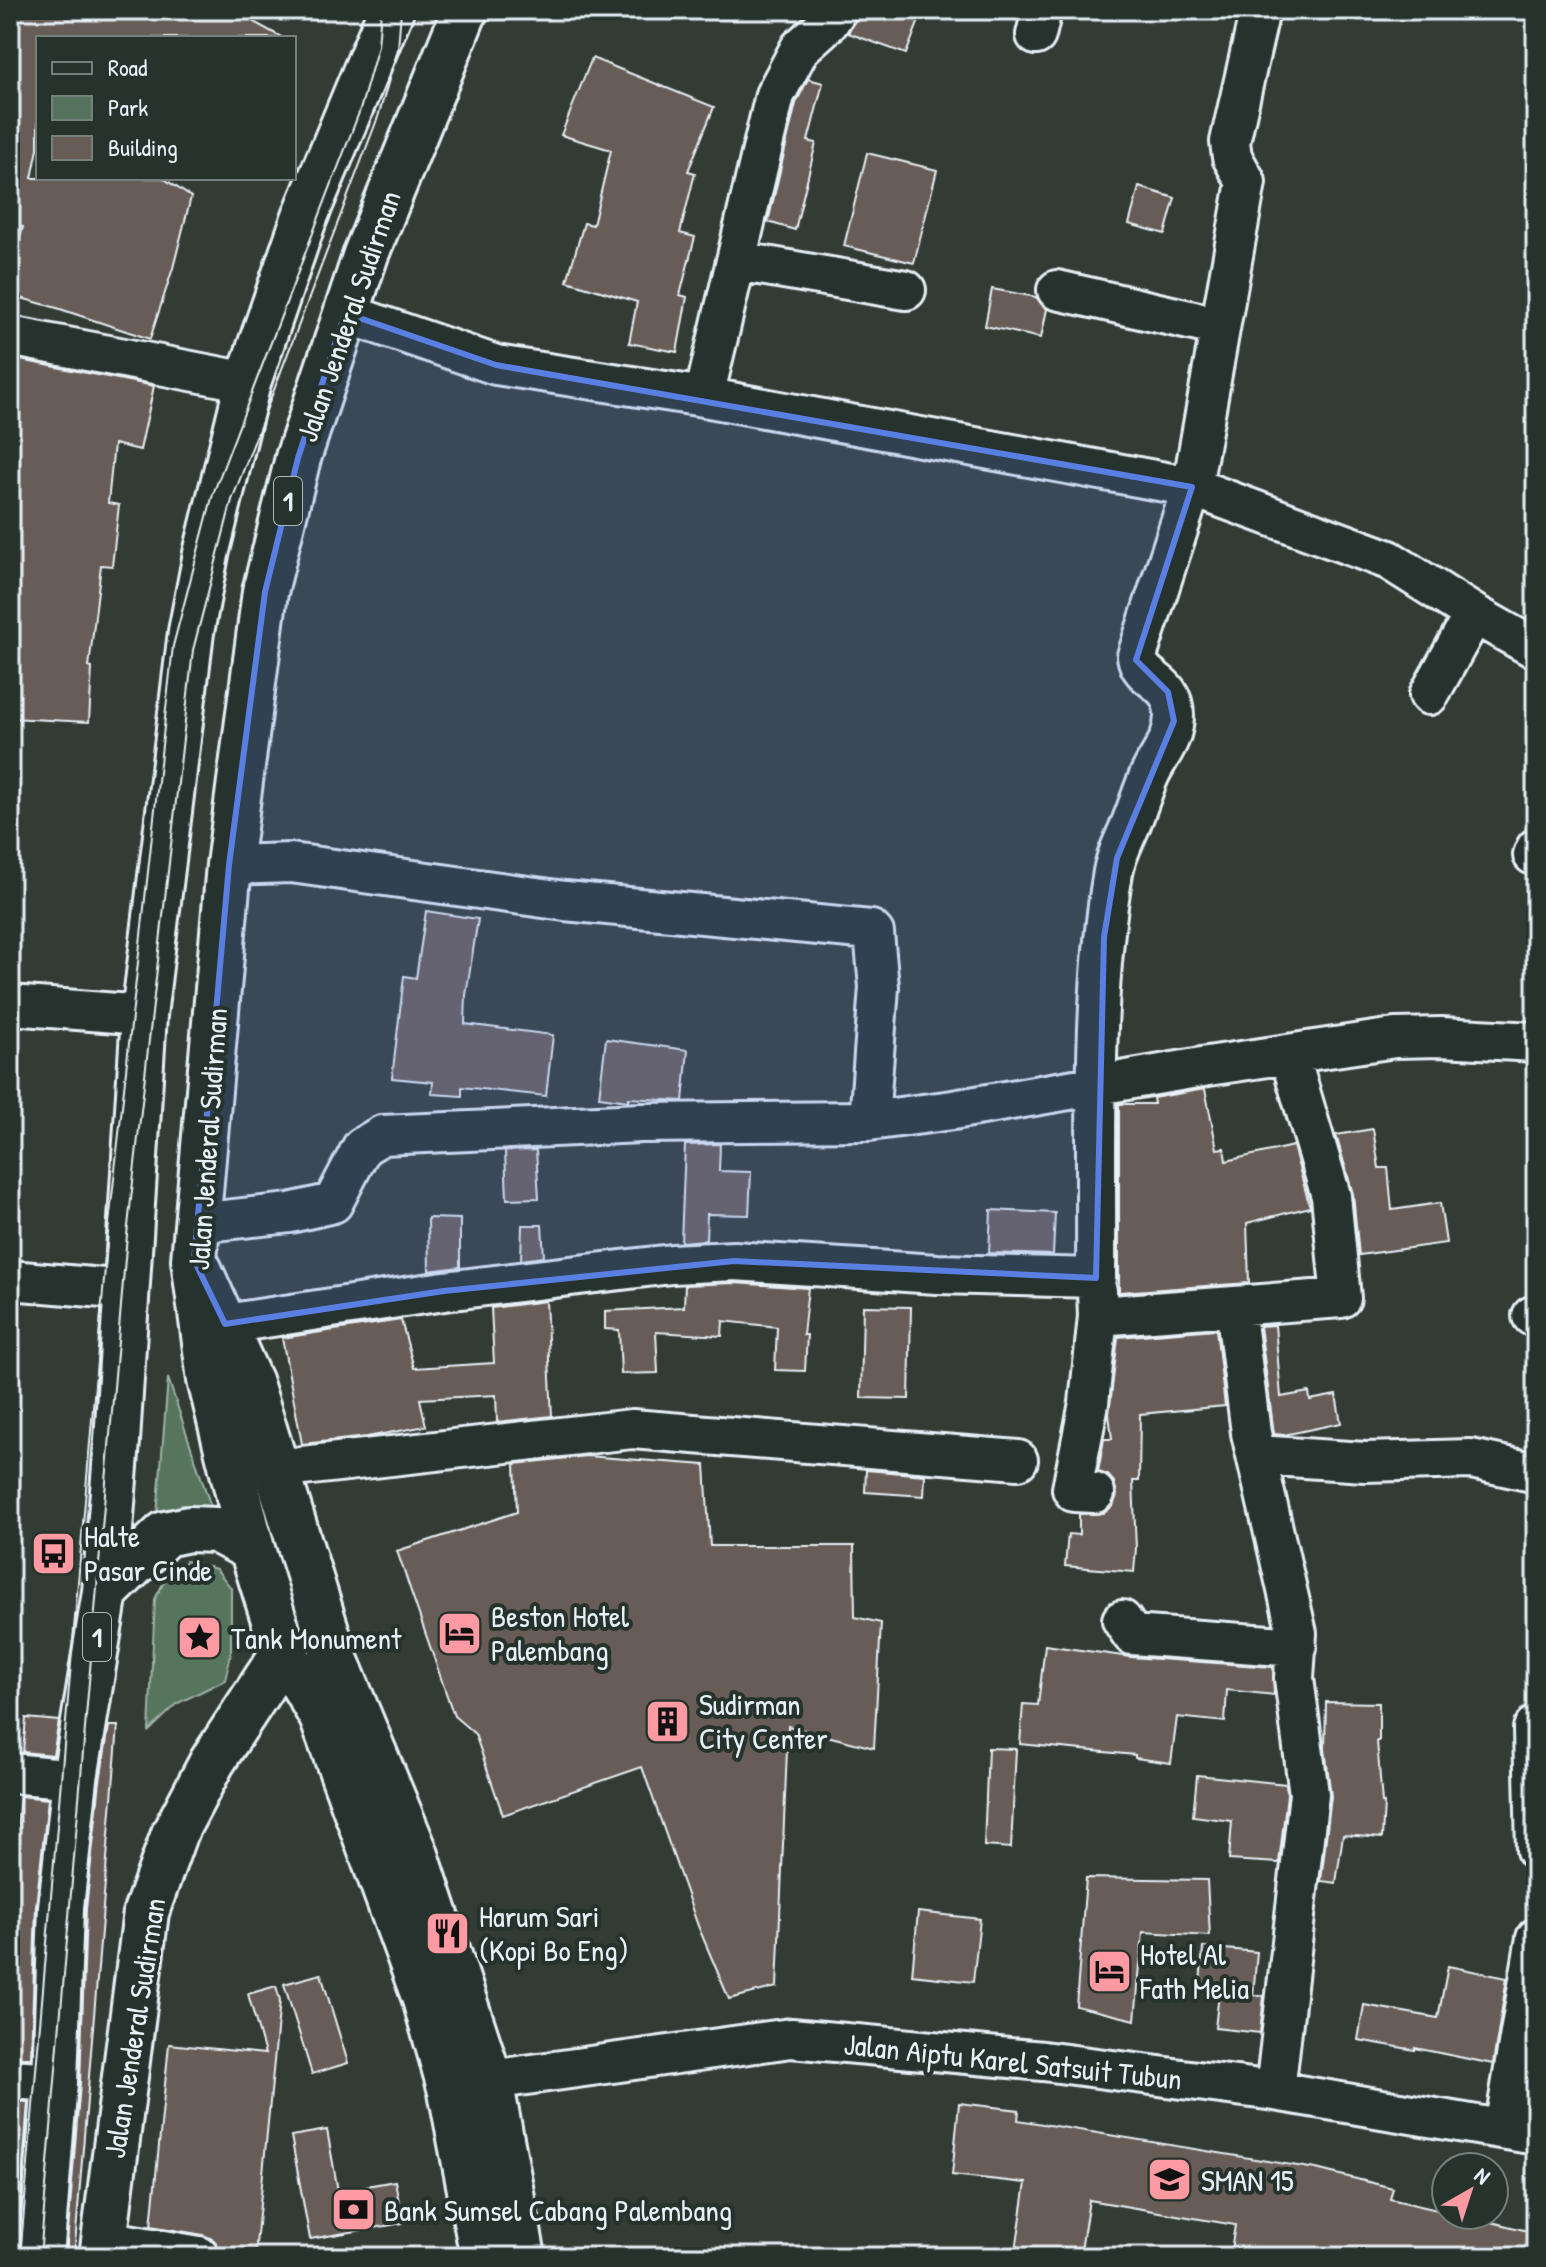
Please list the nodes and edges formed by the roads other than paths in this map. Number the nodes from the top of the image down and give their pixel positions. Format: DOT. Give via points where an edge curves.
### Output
graph roads {
  1 [pos="391,10"];
  2 [pos="465,10"];
  3 [pos="837,10"];
  4 [pos="1260,10"];
  5 [pos="737,261"];
  6 [pos="906,290"];
  7 [pos="1057,290"];
  8 [pos="345,313"];
  9 [pos="1220,327"];
  10 [pos="10,336"];
  11 [pos="248,382"];
  12 [pos="704,397"];
  13 [pos="1192,487"];
  14 [pos="1474,614"];
  15 [pos="1536,649"];
  16 [pos="1429,695"];
  17 [pos="229,865"];
  18 [pos="10,1005"];
  19 [pos="144,1015"];
  20 [pos="1536,1042"];
  21 [pos="1289,1054"];
  22 [pos="1097,1085"];
  23 [pos="869,1121"];
  24 [pos="196,1241"];
  25 [pos="1096,1278"];
  26 [pos="10,1280"];
  27 [pos="127,1290"];
  28 [pos="1235,1306"];
  29 [pos="1098,1316"];
  30 [pos="225,1324"];
  31 [pos="1257,1455"];
  32 [pos="276,1469"];
  33 [pos="1532,1472"];
  34 [pos="252,1549"];
  35 [pos="105,1592"];
  36 [pos="1122,1620"];
  37 [pos="1297,1647"];
  38 [pos="284,1652"];
  39 [pos="1536,1725"];
  40 [pos="10,1773"];
  41 [pos="54,1777"];
  42 [pos="1536,1850"];
  43 [pos="1536,1938"];
  44 [pos="10,2079"];
  45 [pos="55,2082"];
  46 [pos="470,2086"];
  47 [pos="1275,2091"];
  48 [pos="1520,2132"];
  49 [pos="103,2249"];
  50 [pos="199,2256"];
  51 [pos="41,2257"];
  52 [pos="483,2257"];
  53 [pos="523,2257"];
  1 -- 11 [label="main road, 1" via="304,219"];
  2 -- 8 [label="main road, Jalan Jenderal Sudirman / 1"];
  3 -- 5 [label="street" via="800,48 775,95"];
  4 -- 9 [label="street" via="1230,142 1246,182"];
  5 -- 6 [label="street"];
  5 -- 12 [label="street"];
  7 -- 9 [label="street"];
  8 -- 12 [label="street" via="496,365"];
  8 -- 17 [label="main road, Jalan Jenderal Sudirman / 1" via="298,458 265,592"];
  9 -- 13 [label="street"];
  10 -- 11 [label="street"];
  11 -- 19 [label="main road, 1" via="191,632"];
  12 -- 13 [label="street"];
  13 -- 14 [label="street" via="1389,560"];
  13 -- 22 [label="street" via="1137,656 1145,672 1168,692 1174,721 1113,869"];
  14 -- 15 [label="street"];
  14 -- 16 [label="street"];
  17 -- 23 [label="street" via="291,863 565,901 871,930 879,987"];
  17 -- 24 [label="main road, Jalan Jenderal Sudirman / 1"];
  18 -- 19 [label="street"];
  19 -- 27 [label="main road, 1"];
  20 -- 21 [label="street" via="1395,1038"];
  21 -- 22 [label="street"];
  21 -- 28 [label="street" via="1331,1196 1341,1298"];
  22 -- 23 [label="street"];
  22 -- 25 [label="street"];
  23 -- 24 [label="street" via="641,1123 382,1135 362,1147 333,1203"];
  24 -- 30 [label="main road"];
  24 -- 34 [label="main road, Jalan Jenderal Sudirman / 1" via="210,1380"];
  25 -- 29 [label="street"];
  25 -- 30 [label="street" via="734,1261 672,1264"];
  26 -- 27 [label="street"];
  27 -- 35 [label="main road, 1"];
  28 -- 29 [label="street"];
  28 -- 31 [label="street"];
  29 -- 32 [label="street" via="1086,1479 1026,1460 632,1429"];
  30 -- 32 [label="main road" via="250,1383"];
  31 -- 33 [label="street" via="1365,1462 1471,1459"];
  31 -- 37 [label="street"];
  32 -- 46 [label="main road" via="335,1659 415,1852"];
  34 -- 35 [label="main road" via="216,1530 165,1534"];
  34 -- 38 [label="main road, Jalan Jenderal Sudirman / 1"];
  35 -- 45 [label="main road, 1" via="61,1907"];
  36 -- 37 [label="street" via="1132,1635"];
  37 -- 47 [label="street" via="1294,1678 1309,1794"];
  38 -- 46 [label="main road" via="322,1717 425,1999"];
  38 -- 49 [label="main road, Jalan Jenderal Sudirman" via="212,1762 174,1834 146,1912"];
  39 -- 42 [label="street"];
  40 -- 41 [label="street"];
  43 -- 48 [label="street"];
  44 -- 45 [label="street"];
  45 -- 51 [label="main road, 1"];
  46 -- 47 [label="street, Jalan Aiptu Karel Satsuit Tubun" via="791,2038 1043,2061"];
  46 -- 52 [label="main road"];
  46 -- 53 [label="main road"];
  47 -- 48 [label="street, Jalan Aiptu Karel Satsuit Tubun"];
  49 -- 50 [label="street"];
}
